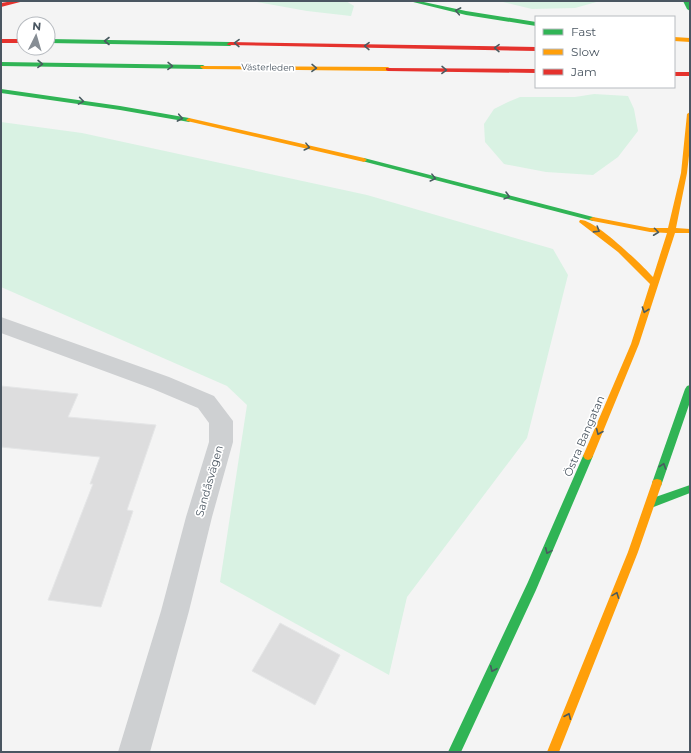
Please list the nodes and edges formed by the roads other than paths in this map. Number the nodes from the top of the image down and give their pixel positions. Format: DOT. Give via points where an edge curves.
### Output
graph roads {
  1 [pos="21,1"];
  2 [pos="412,1"];
  3 [pos="686,1"];
  4 [pos="1,5"];
  5 [pos="690,9"];
  6 [pos="535,24"];
  7 [pos="675,39"];
  8 [pos="690,40"];
  9 [pos="1,41"];
  10 [pos="16,41"];
  11 [pos="56,41"];
  12 [pos="535,49"];
  13 [pos="1,64"];
  14 [pos="535,71"];
  15 [pos="675,74"];
  16 [pos="690,74"];
  17 [pos="1,91"];
  18 [pos="690,114"];
  19 [pos="687,168"];
  20 [pos="563,211"];
  21 [pos="690,231"];
  22 [pos="671,234"];
  23 [pos="654,283"];
  24 [pos="1,325"];
  25 [pos="690,389"];
  26 [pos="690,489"];
  27 [pos="650,503"];
  28 [pos="134,752"];
  29 [pos="454,752"];
  30 [pos="553,752"];
  1 -- 4 [label="main road"];
  6 -- 2 [label="main road, one-way"];
  3 -- 5 [label="main road"];
  7 -- 8 [label="main road"];
  9 -- 10 [label="main road"];
  12 -- 11 [label="main road, one-way"];
  13 -- 14 [label="main road, Västerleden, one-way"];
  15 -- 16 [label="main road"];
  17 -- 20 [label="main road, one-way" via="142,111 249,133"];
  18 -- 19 [label="main road, Östra Bangatan"];
  19 -- 22 [label="main road, Östra Bangatan"];
  20 -- 22 [label="main road, one-way" via="634,229"];
  20 -- 23 [label="main road, one-way" via="599,231 623,249"];
  21 -- 22 [label="main road"];
  22 -- 23 [label="main road, Östra Bangatan"];
  23 -- 29 [label="main road, Östra Bangatan, one-way" via="635,344 615,395 532,586"];
  24 -- 28 [label="street, Sandåsvägen" via="206,402 221,420 221,442"];
  27 -- 25 [label="main road, one-way"];
  26 -- 27 [label="main road"];
  30 -- 27 [label="main road, one-way"];
}
